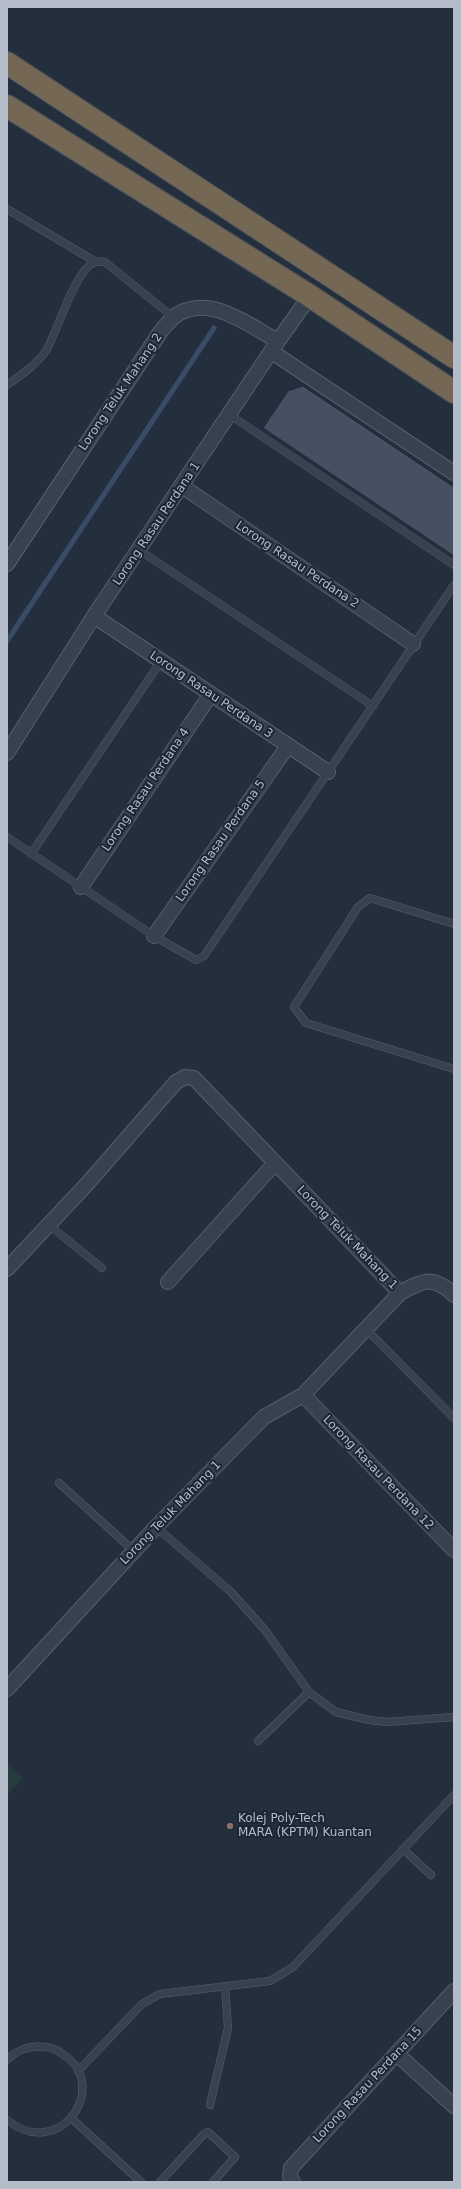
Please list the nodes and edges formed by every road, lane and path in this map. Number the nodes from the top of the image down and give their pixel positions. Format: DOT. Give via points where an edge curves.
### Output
graph roads {
  1 [pos="7,63"];
  2 [pos="7,106"];
  3 [pos="7,209"];
  4 [pos="96,262"];
  5 [pos="310,296"];
  6 [pos="173,317"];
  7 [pos="275,346"];
  8 [pos="454,357"];
  9 [pos="7,385"];
  10 [pos="454,392"];
  11 [pos="230,415"];
  12 [pos="454,473"];
  13 [pos="182,486"];
  14 [pos="139,550"];
  15 [pos="7,564"];
  16 [pos="454,565"];
  17 [pos="454,585"];
  18 [pos="94,616"];
  19 [pos="413,644"];
  20 [pos="161,661"];
  21 [pos="211,694"];
  22 [pos="373,706"];
  23 [pos="288,746"];
  24 [pos="7,753"];
  25 [pos="328,772"];
  26 [pos="7,837"];
  27 [pos="31,854"];
  28 [pos="82,887"];
  29 [pos="454,924"];
  30 [pos="154,936"];
  31 [pos="454,1069"];
  32 [pos="275,1163"];
  33 [pos="49,1225"];
  34 [pos="102,1268"];
  35 [pos="7,1270"];
  36 [pos="168,1282"];
  37 [pos="400,1294"];
  38 [pos="454,1295"];
  39 [pos="366,1330"];
  40 [pos="302,1395"];
  41 [pos="454,1418"];
  42 [pos="59,1483"];
  43 [pos="156,1526"];
  44 [pos="454,1550"];
  45 [pos="134,1551"];
  46 [pos="7,1689"];
  47 [pos="309,1692"];
  48 [pos="454,1717"];
  49 [pos="258,1741"];
  50 [pos="454,1794"];
  51 [pos="404,1849"];
  52 [pos="431,1874"];
  53 [pos="225,1986"];
  54 [pos="454,1992"];
  55 [pos="397,2054"];
  56 [pos="7,2060"];
  57 [pos="78,2071"];
  58 [pos="210,2105"];
  59 [pos="454,2106"];
  60 [pos="71,2118"];
  61 [pos="7,2120"];
  62 [pos="141,2182"];
  63 [pos="160,2182"];
  64 [pos="213,2182"];
  65 [pos="293,2182"];
  1 -- 8 [label="highway"];
  2 -- 5 [label="highway"];
  3 -- 4 [label="lane"];
  4 -- 6 [label="lane" via="105,262"];
  4 -- 9 [label="lane" via="86,267 46,350 30,368"];
  5 -- 7 [label="street, Lorong Rasau Perdana 1"];
  5 -- 10 [label="highway"];
  6 -- 7 [label="street, Lorong Teluk Mahang 2" via="187,310 206,308 225,313"];
  6 -- 15 [label="street, Lorong Teluk Mahang 2" via="161,331"];
  7 -- 11 [label="street, Lorong Rasau Perdana 1"];
  7 -- 12 [label="street, Lorong Teluk Mahang 2"];
  11 -- 13 [label="street, Lorong Rasau Perdana 1"];
  11 -- 16 [label="lane"];
  13 -- 14 [label="street, Lorong Rasau Perdana 1"];
  13 -- 19 [label="street, Lorong Rasau Perdana 2"];
  14 -- 18 [label="street, Lorong Rasau Perdana 1"];
  14 -- 22 [label="lane"];
  17 -- 19 [label="lane"];
  18 -- 20 [label="street, Lorong Rasau Perdana 3"];
  18 -- 24 [label="street, Lorong Rasau Perdana 1"];
  19 -- 22 [label="lane"];
  20 -- 21 [label="street, Lorong Rasau Perdana 3"];
  20 -- 27 [label="lane"];
  21 -- 23 [label="street, Lorong Rasau Perdana 3"];
  21 -- 28 [label="street, Lorong Rasau Perdana 4"];
  22 -- 25 [label="lane"];
  23 -- 25 [label="street, Lorong Rasau Perdana 3"];
  23 -- 30 [label="street, Lorong Rasau Perdana 5"];
  25 -- 30 [label="lane" via="204,956 196,960"];
  26 -- 27 [label="lane"];
  27 -- 28 [label="lane"];
  28 -- 30 [label="lane"];
  29 -- 31 [label="lane" via="370,898 358,907 294,1007 306,1023"];
  32 -- 33 [label="street, Lorong Teluk Mahang 1" via="194,1078 185,1077 176,1082"];
  32 -- 36 [label="street"];
  32 -- 37 [label="street, Lorong Teluk Mahang 1"];
  33 -- 34 [label="lane"];
  33 -- 35 [label="street, Lorong Teluk Mahang 1"];
  37 -- 38 [label="street" via="419,1283 433,1280"];
  37 -- 39 [label="street, Lorong Teluk Mahang 1"];
  39 -- 40 [label="street, Lorong Teluk Mahang 1"];
  39 -- 41 [label="lane"];
  40 -- 43 [label="street, Lorong Teluk Mahang 1" via="264,1418"];
  40 -- 44 [label="street, Lorong Rasau Perdana 12"];
  42 -- 45 [label="lane"];
  43 -- 45 [label="street, Lorong Teluk Mahang 1"];
  43 -- 47 [label="lane" via="231,1592 264,1630"];
  45 -- 46 [label="street, Lorong Teluk Mahang 1"];
  47 -- 48 [label="lane" via="336,1712 369,1720 388,1722"];
  47 -- 49 [label="lane"];
  50 -- 51 [label="lane"];
  51 -- 52 [label="lane"];
  51 -- 53 [label="lane" via="293,1968 270,1981"];
  53 -- 57 [label="lane" via="160,1994 142,2004"];
  53 -- 58 [label="lane" via="228,2028"];
  54 -- 55 [label="street, Lorong Rasau Perdana 15"];
  55 -- 59 [label="street"];
  55 -- 65 [label="street, Lorong Rasau Perdana 15" via="291,2168 290,2176"];
  56 -- 57 [label="lane" via="24,2048 50,2047 71,2060"];
  57 -- 60 [label="lane" via="82,2083 82,2096"];
  60 -- 61 [label="lane" via="62,2126 39,2133 27,2132"];
  60 -- 62 [label="lane"];
  63 -- 64 [label="lane" via="208,2132 235,2157"];
}
